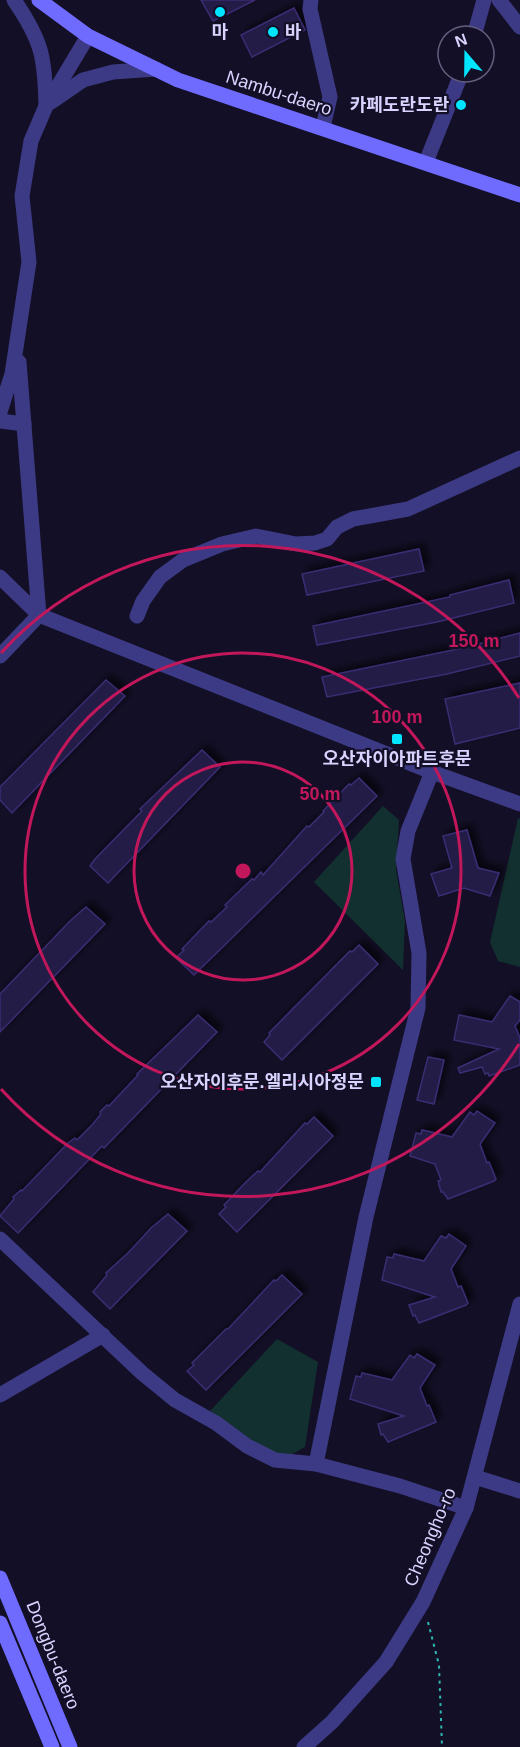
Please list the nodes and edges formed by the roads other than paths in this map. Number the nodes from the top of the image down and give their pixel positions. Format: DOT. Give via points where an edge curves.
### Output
graph roads {
  1 [pos="14,0"];
  2 [pos="39,0"];
  3 [pos="311,0"];
  4 [pos="484,0"];
  5 [pos="500,0"];
  6 [pos="477,24"];
  7 [pos="520,27"];
  8 [pos="88,36"];
  9 [pos="156,69"];
  10 [pos="457,84"];
  11 [pos="46,106"];
  12 [pos="323,127"];
  13 [pos="426,162"];
  14 [pos="520,195"];
  15 [pos="18,341"];
  16 [pos="0,412"];
  17 [pos="0,421"];
  18 [pos="24,424"];
  19 [pos="520,458"];
  20 [pos="0,577"];
  21 [pos="39,615"];
  22 [pos="137,616"];
  23 [pos="0,656"];
  24 [pos="432,772"];
  25 [pos="520,804"];
  26 [pos="0,1239"];
  27 [pos="520,1304"];
  28 [pos="103,1335"];
  29 [pos="0,1395"];
  30 [pos="316,1464"];
  31 [pos="475,1478"];
  32 [pos="520,1491"];
  33 [pos="466,1508"];
  34 [pos="0,1578"];
  35 [pos="0,1623"];
  36 [pos="52,1747"];
  37 [pos="70,1747"];
  38 [pos="304,1747"];
  1 -- 11 [label="street" via="39,42 45,69"];
  2 -- 8 [label="main road, Nambu-daero"];
  3 -- 12 [label="street" via="330,97"];
  4 -- 6 [label="street"];
  5 -- 7 [label="street"];
  8 -- 9 [label="main road, Nambu-daero"];
  8 -- 11 [label="street"];
  9 -- 11 [label="street" via="113,72 83,80"];
  9 -- 12 [label="main road, Nambu-daero" via="178,80"];
  10 -- 13 [label="street"];
  11 -- 15 [label="street" via="31,141 22,196 29,262"];
  12 -- 13 [label="main road, Nambu-daero"];
  13 -- 14 [label="main road, Nambu-daero"];
  15 -- 16 [label="street"];
  15 -- 18 [label="street"];
  17 -- 18 [label="street"];
  18 -- 21 [label="street"];
  19 -- 22 [label="street" via="408,509 353,519 337,527 327,539 315,543 296,544 256,536 222,544 183,560 160,578"];
  20 -- 21 [label="street"];
  21 -- 23 [label="street"];
  21 -- 24 [label="street"];
  24 -- 25 [label="street"];
  24 -- 30 [label="street" via="408,831 403,858 419,953 418,1008 366,1217"];
  26 -- 28 [label="street"];
  27 -- 31 [label="street, Cheongho-ro"];
  28 -- 29 [label="street"];
  28 -- 30 [label="street" via="175,1400 247,1446 275,1460"];
  30 -- 33 [label="street"];
  31 -- 32 [label="street"];
  31 -- 33 [label="street, Cheongho-ro"];
  33 -- 38 [label="street, Cheongho-ro" via="423,1602 386,1662"];
  34 -- 37 [label="main road, Dongbu-daero"];
  35 -- 36 [label="main road, Dongbu-daero"];
}
